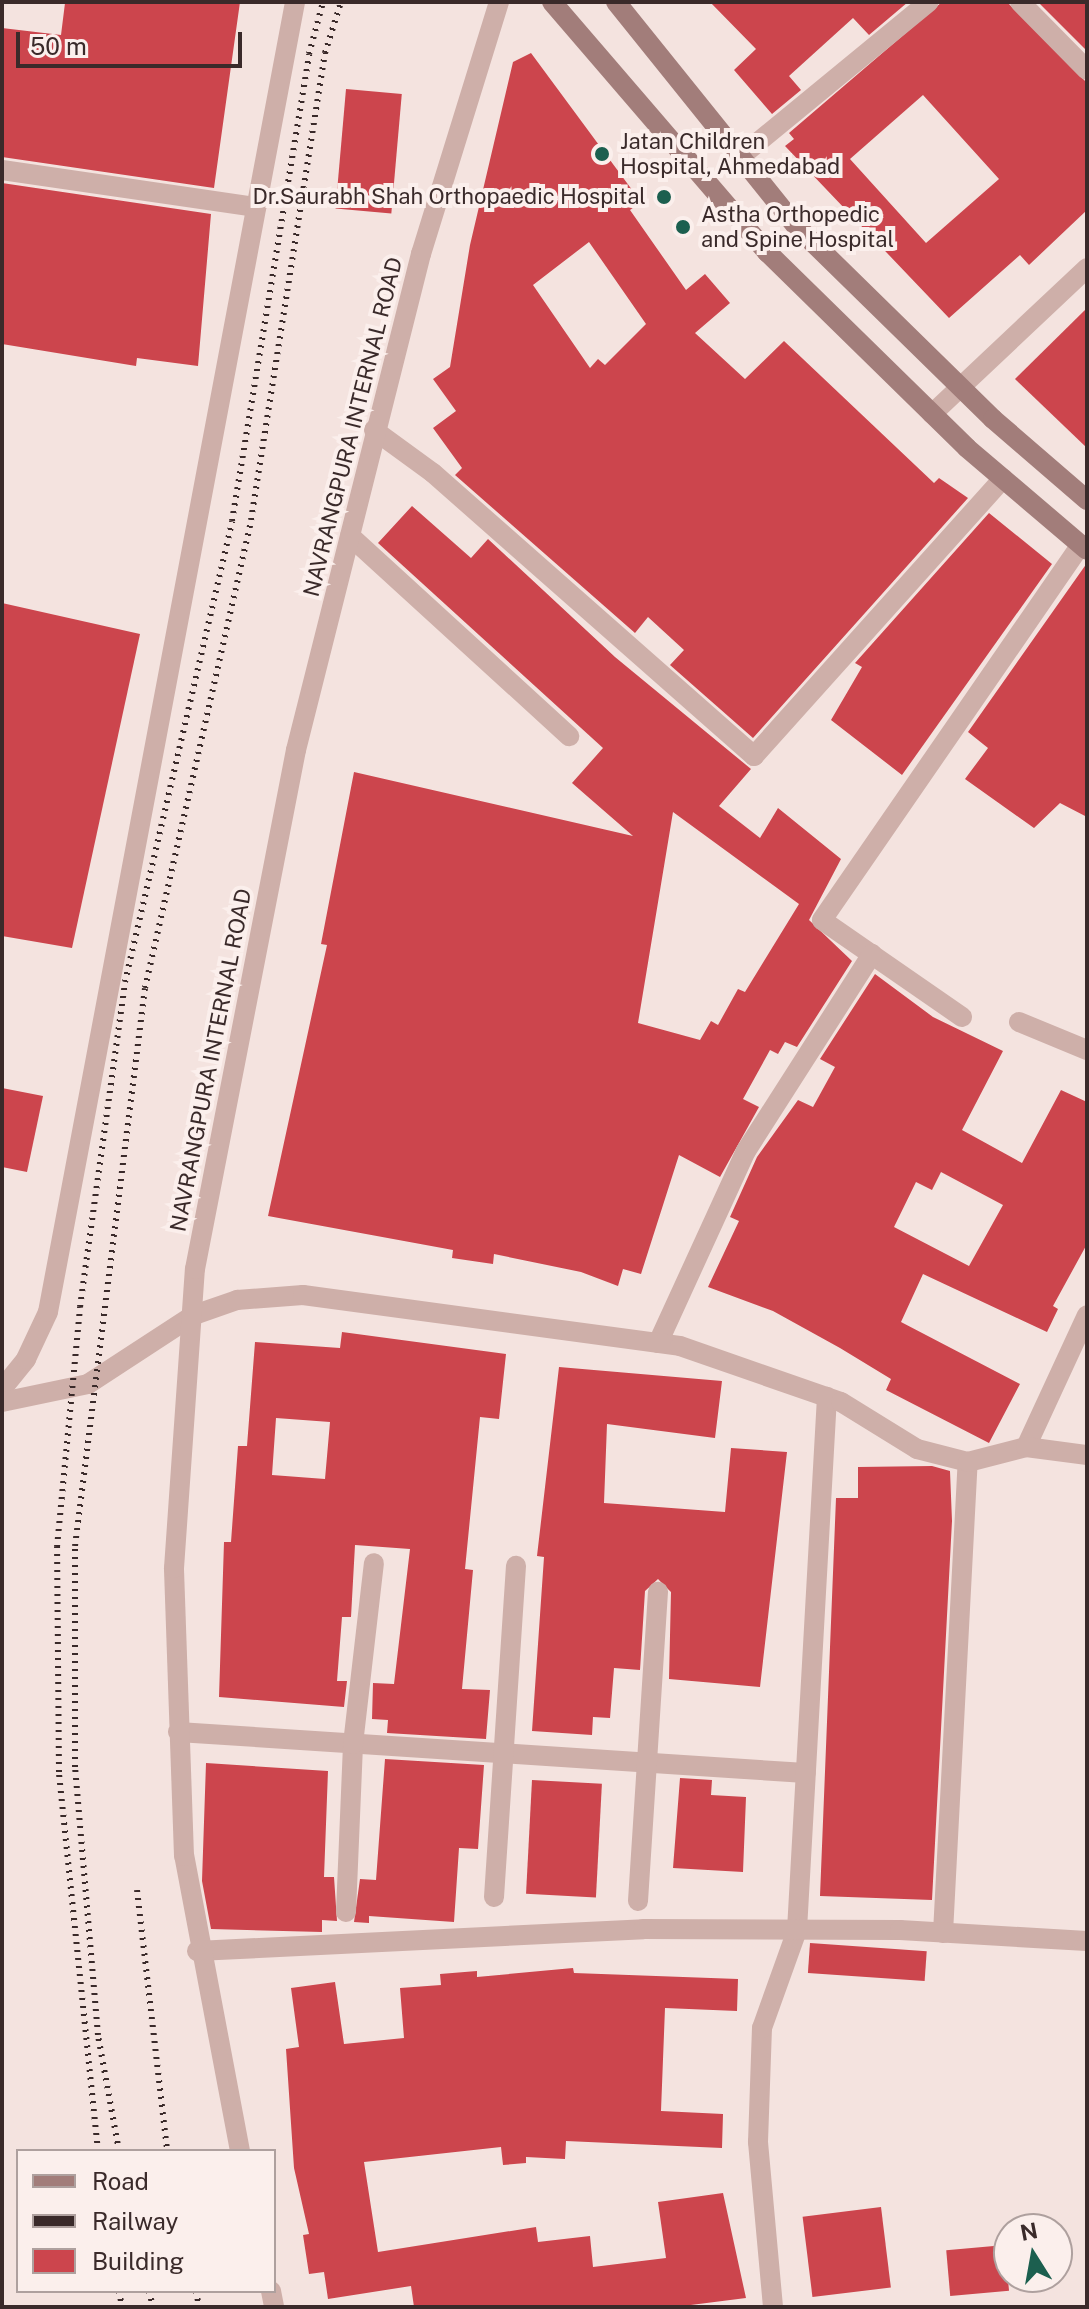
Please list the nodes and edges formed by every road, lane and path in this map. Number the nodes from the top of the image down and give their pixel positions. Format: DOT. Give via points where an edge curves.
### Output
graph roads {
  1 [pos="295,2"];
  2 [pos="499,2"];
  3 [pos="552,2"];
  4 [pos="616,2"];
  5 [pos="929,2"];
  6 [pos="1020,2"];
  7 [pos="1087,70"];
  8 [pos="740,157"];
  9 [pos="2,170"];
  10 [pos="256,207"];
  11 [pos="1087,268"];
  12 [pos="963,384"];
  13 [pos="932,414"];
  14 [pos="374,430"];
  15 [pos="1003,478"];
  16 [pos="1087,500"];
  17 [pos="350,536"];
  18 [pos="1084,547"];
  19 [pos="569,736"];
  20 [pos="872,954"];
  21 [pos="962,1017"];
  22 [pos="1019,1022"];
  23 [pos="1087,1050"];
  24 [pos="194,1315"];
  25 [pos="1087,1315"];
  26 [pos="658,1343"];
  27 [pos="2,1389"];
  28 [pos="827,1397"];
  29 [pos="2,1402"];
  30 [pos="1026,1447"];
  31 [pos="1087,1455"];
  32 [pos="968,1462"];
  33 [pos="374,1563"];
  34 [pos="516,1566"];
  35 [pos="658,1592"];
  36 [pos="178,1732"];
  37 [pos="353,1744"];
  38 [pos="504,1754"];
  39 [pos="644,1762"];
  40 [pos="806,1773"];
  41 [pos="494,1897"];
  42 [pos="638,1901"];
  43 [pos="346,1912"];
  44 [pos="797,1930"];
  45 [pos="943,1933"];
  46 [pos="1087,1941"];
  47 [pos="197,1951"];
  48 [pos="240,2149"];
  49 [pos="773,2307"];
  1 -- 10 [label="street"];
  2 -- 14 [label="street, NAVRANGPURA INTERNAL ROAD"];
  3 -- 13 [label="main road" via="767,252"];
  4 -- 8 [label="main road"];
  5 -- 8 [label="street"];
  6 -- 7 [label="street"];
  8 -- 12 [label="main road" via="796,226"];
  9 -- 10 [label="street"];
  10 -- 27 [label="street" via="48,1312 26,1359"];
  11 -- 12 [label="street"];
  12 -- 13 [label="street"];
  12 -- 16 [label="main road" via="993,419"];
  13 -- 15 [label="main road"];
  14 -- 15 [label="street" via="433,473 754,756"];
  14 -- 17 [label="street, NAVRANGPURA INTERNAL ROAD"];
  15 -- 18 [label="main road"];
  17 -- 19 [label="street"];
  17 -- 24 [label="street, NAVRANGPURA INTERNAL ROAD" via="296,750 195,1269"];
  18 -- 20 [label="street" via="822,920"];
  20 -- 21 [label="street"];
  20 -- 26 [label="street" via="746,1151"];
  22 -- 23 [label="street"];
  24 -- 26 [label="street" via="237,1300 303,1295"];
  24 -- 29 [label="street" via="88,1384"];
  24 -- 36 [label="street, NAVRANGPURA INTERNAL ROAD" via="174,1568"];
  25 -- 30 [label="street"];
  26 -- 28 [label="street"];
  28 -- 32 [label="street" via="917,1449"];
  28 -- 40 [label="street"];
  30 -- 31 [label="street"];
  30 -- 32 [label="street"];
  32 -- 45 [label="street"];
  33 -- 37 [label="street"];
  34 -- 38 [label="street"];
  35 -- 39 [label="street"];
  36 -- 37 [label="street"];
  36 -- 47 [label="street, NAVRANGPURA INTERNAL ROAD" via="184,1856"];
  37 -- 38 [label="street"];
  37 -- 43 [label="street"];
  38 -- 39 [label="street"];
  38 -- 41 [label="street"];
  39 -- 40 [label="street"];
  39 -- 42 [label="street"];
  40 -- 44 [label="street"];
  44 -- 45 [label="street"];
  44 -- 47 [label="street" via="643,1929"];
  44 -- 49 [label="street" via="762,2028 758,2142"];
  45 -- 46 [label="street"];
  47 -- 48 [label="street, NAVRANGPURA INTERNAL ROAD"];
}
